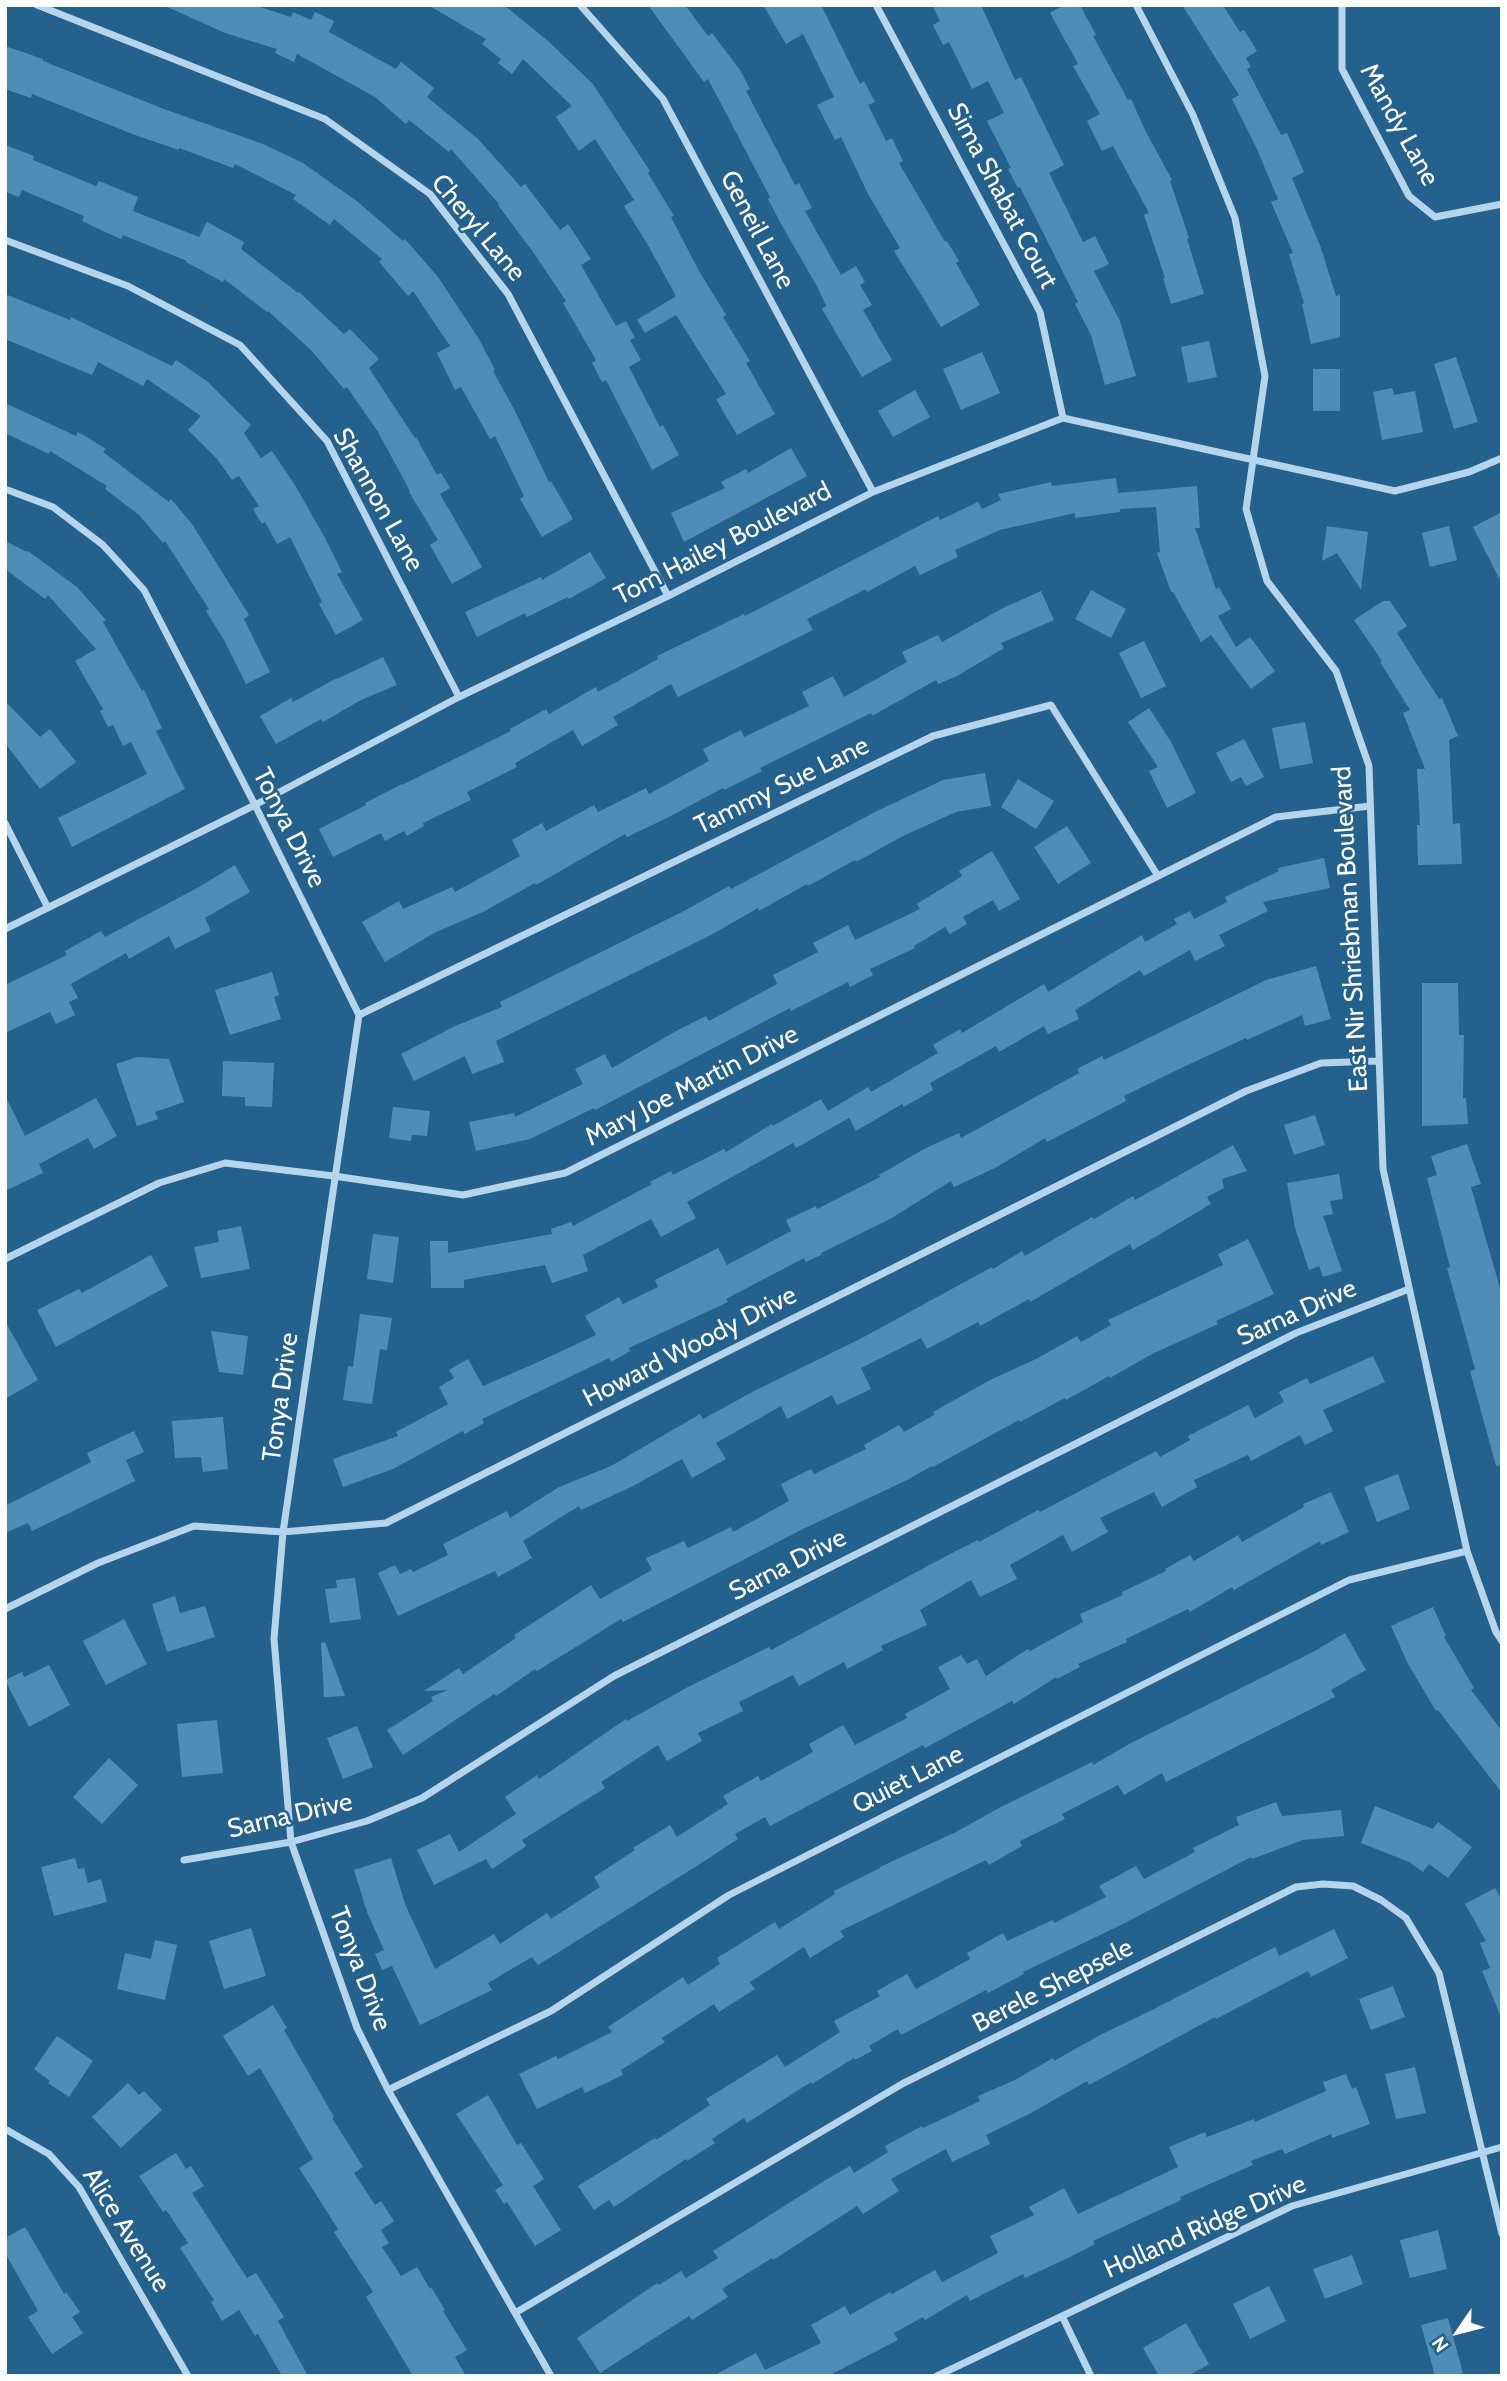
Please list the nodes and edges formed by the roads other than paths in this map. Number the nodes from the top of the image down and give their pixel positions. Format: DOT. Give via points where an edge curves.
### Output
graph roads {
  1 [pos="37,5"];
  2 [pos="580,5"];
  3 [pos="876,5"];
  4 [pos="1136,5"];
  5 [pos="1342,5"];
  6 [pos="1502,204"];
  7 [pos="5,240"];
  8 [pos="1063,418"];
  9 [pos="1502,458"];
  10 [pos="1255,459"];
  11 [pos="5,489"];
  12 [pos="873,492"];
  13 [pos="668,596"];
  14 [pos="459,697"];
  15 [pos="255,805"];
  16 [pos="1370,806"];
  17 [pos="5,823"];
  18 [pos="1158,876"];
  19 [pos="47,906"];
  20 [pos="5,929"];
  21 [pos="359,1015"];
  22 [pos="1379,1061"];
  23 [pos="334,1176"];
  24 [pos="5,1259"];
  25 [pos="1409,1289"];
  26 [pos="283,1532"];
  27 [pos="1467,1551"];
  28 [pos="5,1609"];
  29 [pos="1502,1641"];
  30 [pos="291,1842"];
  31 [pos="184,1860"];
  32 [pos="388,2090"];
  33 [pos="5,2129"];
  34 [pos="1502,2147"];
  35 [pos="1482,2151"];
  36 [pos="1502,2234"];
  37 [pos="515,2313"];
  38 [pos="1062,2316"];
  39 [pos="188,2376"];
  40 [pos="551,2376"];
  41 [pos="937,2376"];
  42 [pos="1091,2376"];
  1 -- 13 [label="street, Cheryl Lane" via="325,119 430,194 508,294"];
  2 -- 12 [label="street, Geneil Lane" via="663,99"];
  3 -- 8 [label="street, Sima Shabat Court" via="1040,312"];
  4 -- 10 [label="street, East Nir Shriebman Boulevard" via="1193,115 1235,218 1265,376"];
  5 -- 6 [label="street, Mandy Lane" via="1342,69 1409,196 1434,217"];
  7 -- 14 [label="street, Shannon Lane" via="128,286 240,345 327,441"];
  8 -- 10 [label="street"];
  8 -- 12 [label="street, Tom Hailey Boulevard"];
  9 -- 10 [label="street" via="1469,472 1395,491"];
  10 -- 16 [label="street, East Nir Shriebman Boulevard" via="1246,509 1267,581 1336,671 1369,766"];
  11 -- 15 [label="street, Tonya Drive" via="53,507 103,545 144,590"];
  12 -- 13 [label="street, Tom Hailey Boulevard"];
  13 -- 14 [label="street, Tom Hailey Boulevard"];
  14 -- 15 [label="street, Tom Hailey Boulevard"];
  15 -- 19 [label="street, Tom Hailey Boulevard"];
  15 -- 21 [label="street, Tonya Drive"];
  16 -- 18 [label="street, Mary Joe Martin Drive" via="1276,817"];
  16 -- 22 [label="street, East Nir Shriebman Boulevard"];
  17 -- 19 [label="street"];
  18 -- 21 [label="street, Tammy Sue Lane" via="1051,705 933,736"];
  18 -- 23 [label="street, Mary Joe Martin Drive" via="565,1173 463,1195"];
  19 -- 20 [label="street, Tom Hailey Boulevard"];
  21 -- 23 [label="street, Tonya Drive"];
  22 -- 25 [label="street, East Nir Shriebman Boulevard" via="1383,1169"];
  22 -- 26 [label="street, Howard Woody Drive" via="1321,1063 1246,1091 386,1523"];
  23 -- 24 [label="street, Mary Joe Martin Drive" via="225,1163 159,1183"];
  23 -- 26 [label="street, Tonya Drive"];
  25 -- 27 [label="street, East Nir Shriebman Boulevard"];
  25 -- 30 [label="street, Sarna Drive" via="1296,1333 614,1676 422,1798 367,1821"];
  26 -- 28 [label="street, Howard Woody Drive" via="194,1526 98,1563"];
  26 -- 30 [label="street, Tonya Drive" via="274,1639"];
  27 -- 29 [label="street, East Nir Shriebman Boulevard"];
  27 -- 32 [label="street, Quiet Lane" via="1349,1580 729,1895 551,2011"];
  30 -- 31 [label="street, Sarna Drive"];
  30 -- 32 [label="street, Tonya Drive" via="357,2028"];
  32 -- 37 [label="street, Tonya Drive"];
  33 -- 39 [label="street, Alice Avenue" via="49,2154 79,2187"];
  34 -- 35 [label="street, Holland Ridge Drive"];
  35 -- 36 [label="street, Berele Shepsele"];
  35 -- 37 [label="street, Berele Shepsele" via="1439,1973 1406,1918 1353,1886 1296,1887 902,2084"];
  35 -- 38 [label="street, Holland Ridge Drive" via="1292,2206"];
  37 -- 40 [label="street, Tonya Drive"];
  38 -- 41 [label="street, Holland Ridge Drive"];
  38 -- 42 [label="street"];
}
